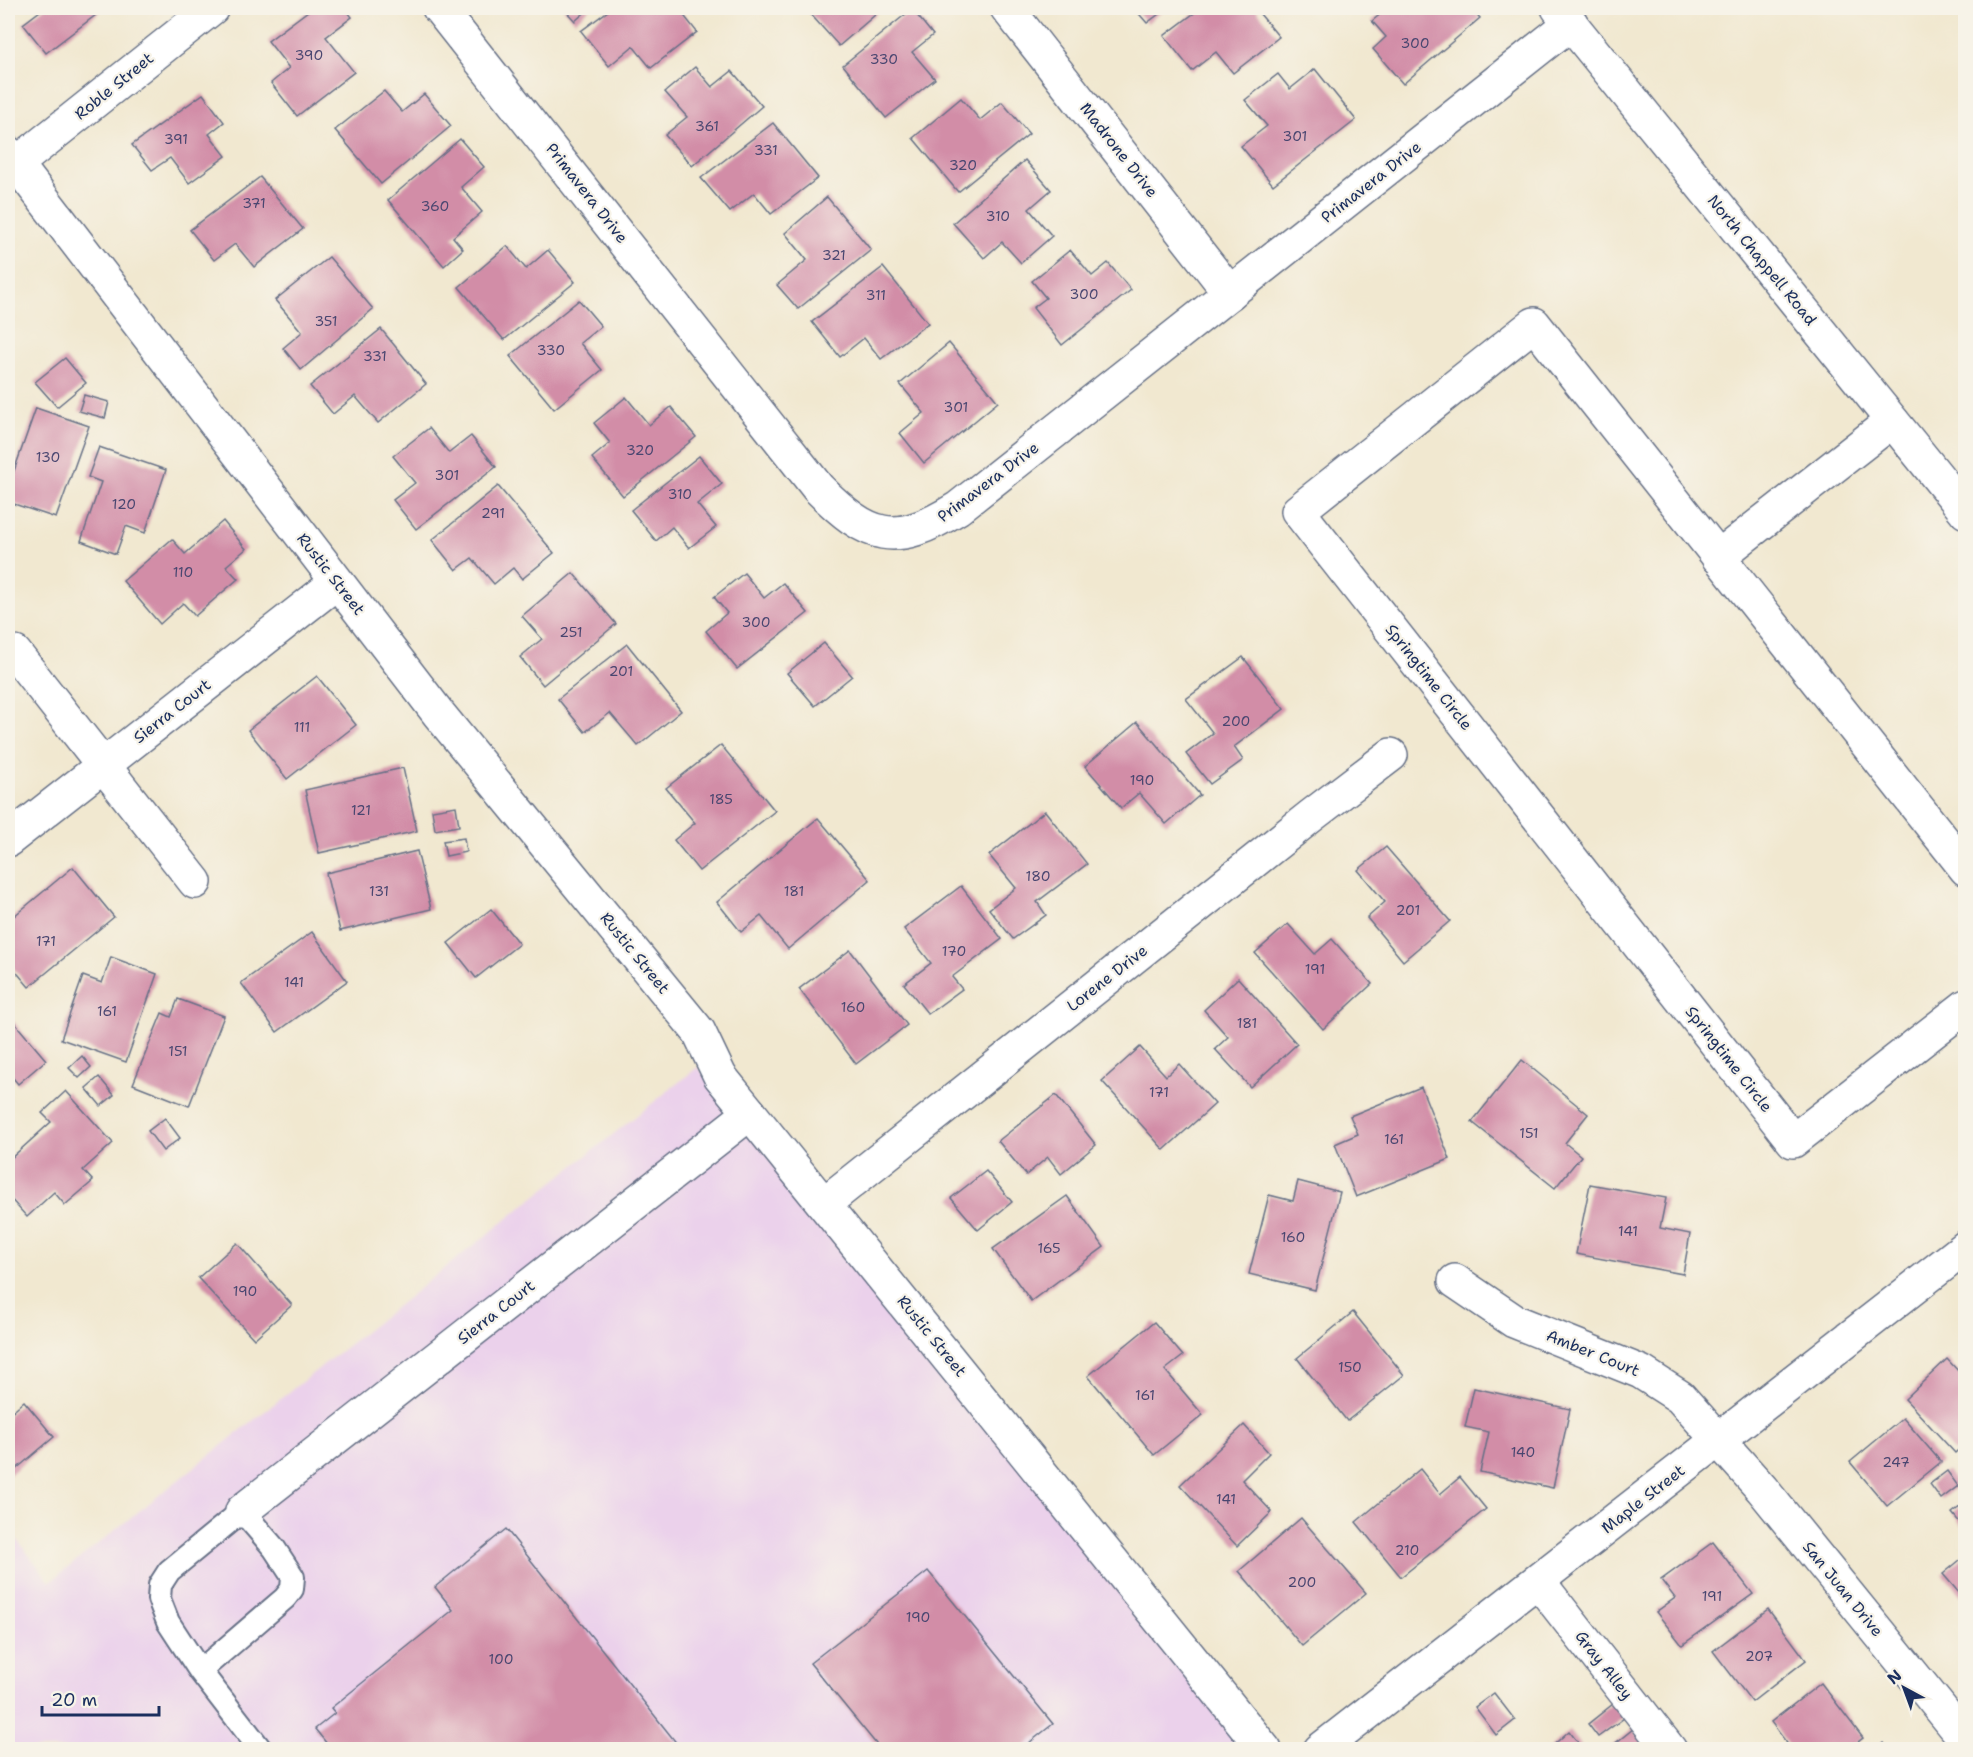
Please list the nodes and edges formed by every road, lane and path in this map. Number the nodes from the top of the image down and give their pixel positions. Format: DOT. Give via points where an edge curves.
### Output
graph roads {
  1 [pos="212,8"];
  2 [pos="439,8"];
  3 [pos="1007,8"];
  4 [pos="1564,15"];
  5 [pos="12,158"];
  6 [pos="1230,293"];
  7 [pos="1892,421"];
  8 [pos="1965,512"];
  9 [pos="1718,557"];
  10 [pos="337,582"];
  11 [pos="15,652"];
  12 [pos="1391,755"];
  13 [pos="103,764"];
  14 [pos="8,840"];
  15 [pos="1965,869"];
  16 [pos="195,882"];
  17 [pos="1965,1006"];
  18 [pos="750,1113"];
  19 [pos="825,1203"];
  20 [pos="1965,1247"];
  21 [pos="1455,1281"];
  22 [pos="1719,1440"];
  23 [pos="242,1511"];
  24 [pos="1538,1581"];
  25 [pos="200,1671"];
  26 [pos="1965,1740"];
  27 [pos="261,1749"];
  28 [pos="1266,1749"];
  29 [pos="1320,1749"];
  30 [pos="1670,1749"];
  1 -- 5 [label="street, Roble Street"];
  2 -- 6 [label="street, Primavera Drive" via="818,488 857,523 885,533 908,532 933,524"];
  3 -- 6 [label="street, Madrone Drive"];
  4 -- 6 [label="street, Primavera Drive"];
  4 -- 7 [label="street, North Chappell Road"];
  5 -- 10 [label="street, Rustic Street"];
  7 -- 8 [label="street, North Chappell Road"];
  7 -- 9 [label="street"];
  9 -- 15 [label="street, Springtime Circle"];
  9 -- 17 [label="street, Springtime Circle" via="1534,324 1298,511 1793,1141"];
  10 -- 13 [label="street, Sierra Court"];
  10 -- 18 [label="street, Rustic Street" via="438,713 699,1032 720,1076"];
  11 -- 13 [label="street"];
  12 -- 19 [label="street, Lorene Drive"];
  13 -- 14 [label="street, Sierra Court"];
  13 -- 16 [label="street"];
  18 -- 19 [label="street, Rustic Street"];
  18 -- 23 [label="street, Sierra Court"];
  19 -- 28 [label="street, Rustic Street"];
  20 -- 22 [label="street, Maple Street"];
  21 -- 22 [label="street, Amber Court" via="1514,1321 1641,1372 1680,1397"];
  22 -- 24 [label="street, Maple Street"];
  22 -- 26 [label="street, San Juan Drive"];
  23 -- 25 [label="lane" via="169,1572 160,1586 159,1599 168,1622"];
  23 -- 25 [label="lane" via="293,1577 292,1589"];
  24 -- 29 [label="street, Maple Street"];
  24 -- 30 [label="street, Gray Alley"];
  25 -- 27 [label="lane"];
}
